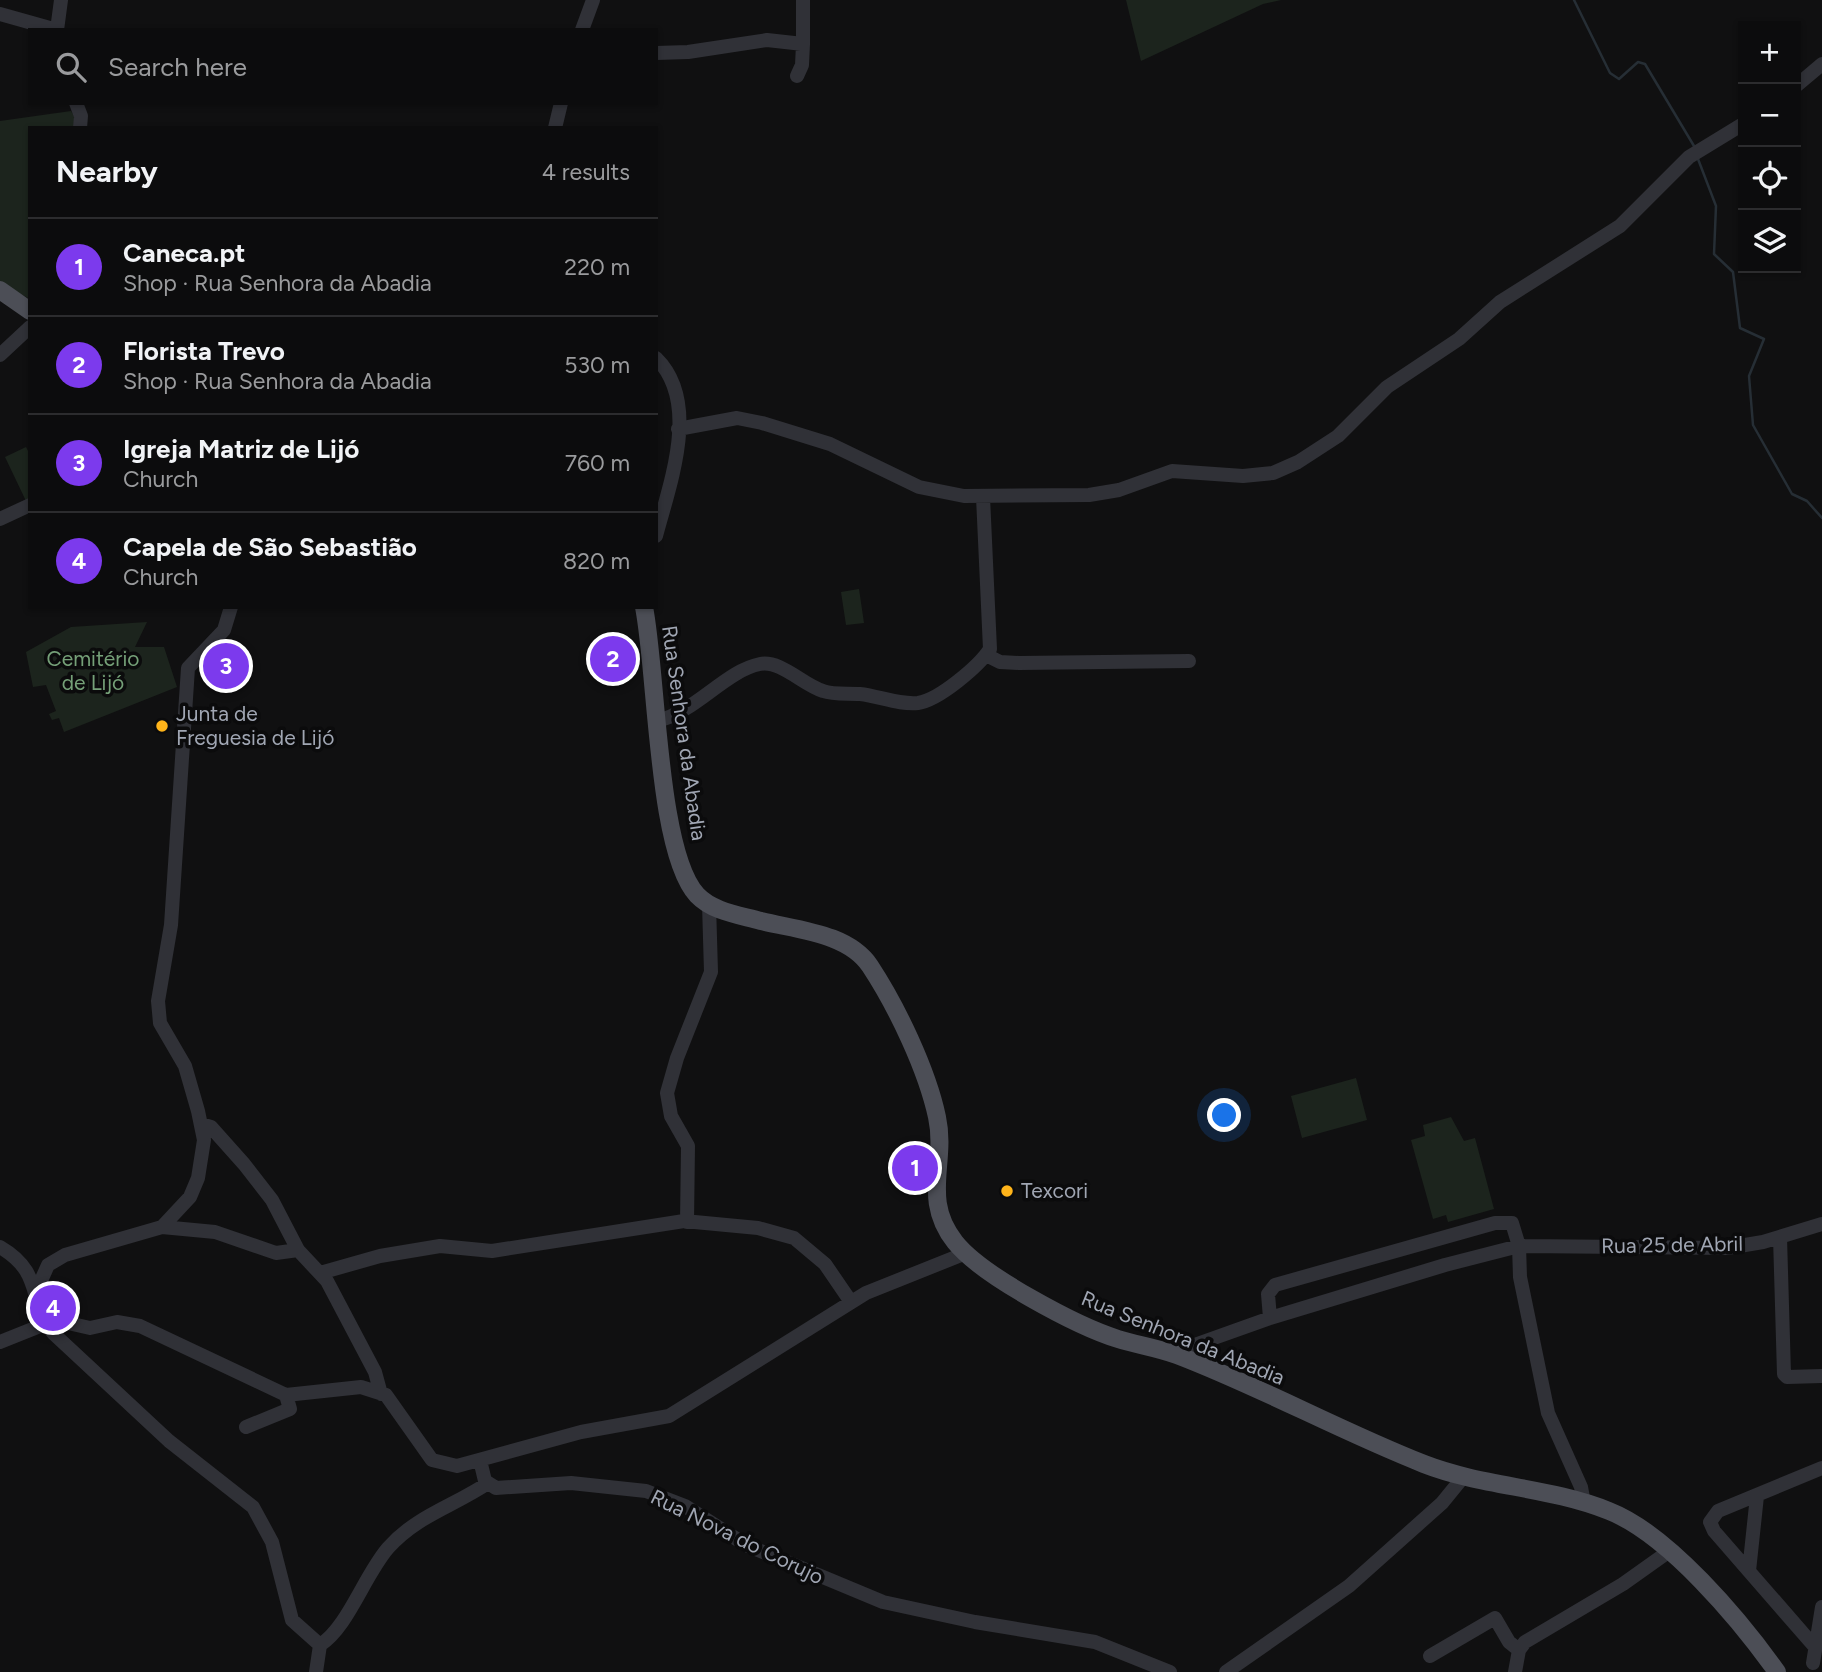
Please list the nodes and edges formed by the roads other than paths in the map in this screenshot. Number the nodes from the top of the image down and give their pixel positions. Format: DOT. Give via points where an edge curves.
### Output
graph roads {
  1 [pos="61,0"];
  2 [pos="593,0"];
  3 [pos="803,0"];
  4 [pos="0,14"];
  5 [pos="50,28"];
  6 [pos="57,28"];
  7 [pos="583,28"];
  8 [pos="803,44"];
  9 [pos="658,53"];
  10 [pos="1822,64"];
  11 [pos="797,76"];
  12 [pos="1798,84"];
  13 [pos="77,105"];
  14 [pos="560,105"];
  15 [pos="80,126"];
  16 [pos="552,126"];
  17 [pos="1738,127"];
  18 [pos="0,290"];
  19 [pos="28,309"];
  20 [pos="28,329"];
  21 [pos="0,355"];
  22 [pos="658,360"];
  23 [pos="678,429"];
  24 [pos="983,497"];
  25 [pos="28,506"];
  26 [pos="0,519"];
  27 [pos="658,528"];
  28 [pos="230,609"];
  29 [pos="644,609"];
  30 [pos="986,655"];
  31 [pos="1189,662"];
  32 [pos="657,721"];
  33 [pos="709,904"];
  34 [pos="201,1124"];
  35 [pos="687,1222"];
  36 [pos="1822,1224"];
  37 [pos="162,1227"];
  38 [pos="1780,1237"];
  39 [pos="1519,1246"];
  40 [pos="0,1247"];
  41 [pos="298,1250"];
  42 [pos="967,1253"];
  43 [pos="19,1260"];
  44 [pos="48,1265"];
  45 [pos="320,1273"];
  46 [pos="36,1293"];
  47 [pos="851,1302"];
  48 [pos="1270,1318"];
  49 [pos="44,1322"];
  50 [pos="0,1342"];
  51 [pos="1175,1355"];
  52 [pos="1822,1376"];
  53 [pos="381,1394"];
  54 [pos="286,1395"];
  55 [pos="246,1427"];
  56 [pos="480,1460"];
  57 [pos="1822,1468"];
  58 [pos="1464,1476"];
  59 [pos="488,1483"];
  60 [pos="1757,1496"];
  61 [pos="1584,1503"];
  62 [pos="1668,1552"];
  63 [pos="1749,1571"];
  64 [pos="1822,1606"];
  65 [pos="320,1645"];
  66 [pos="1815,1647"];
  67 [pos="1520,1650"];
  68 [pos="1430,1656"];
  69 [pos="1817,1663"];
  70 [pos="316,1672"];
  71 [pos="1170,1672"];
  72 [pos="1226,1672"];
  73 [pos="1515,1672"];
  74 [pos="1777,1672"];
  75 [pos="1800,1672"];
  1 -- 6 [label="street"];
  2 -- 7 [label="street"];
  3 -- 8 [label="street"];
  4 -- 5 [label="street"];
  8 -- 9 [label="street" via="767,40"];
  8 -- 11 [label="street"];
  10 -- 12 [label="street"];
  13 -- 15 [label="street"];
  14 -- 16 [label="street"];
  17 -- 24 [label="street" via="1689,157 1620,226 1500,302 1459,339 1387,387 1338,436 1297,462 1273,472 1243,476 1172,471 1119,490 1089,495"];
  18 -- 19 [label="main road"];
  20 -- 21 [label="street"];
  22 -- 23 [label="street" via="678,392"];
  23 -- 24 [label="street" via="737,418 762,423 830,444 919,487"];
  23 -- 27 [label="street"];
  24 -- 30 [label="street" via="990,649"];
  25 -- 26 [label="street"];
  28 -- 34 [label="street" via="224,629 188,668 171,925 158,1001 160,1023 185,1066"];
  29 -- 32 [label="main road, Rua Senhora da Abadia"];
  30 -- 31 [label="street" via="1000,662 1019,663"];
  30 -- 32 [label="street" via="935,696 919,703 824,692 776,666 761,663 670,718"];
  32 -- 33 [label="main road, Rua Senhora da Abadia" via="677,852 688,883"];
  33 -- 35 [label="street" via="711,972 667,1093 671,1116 688,1146"];
  33 -- 42 [label="main road, Rua Senhora da Abadia" via="829,938 860,953 872,968 931,1093 939,1133 935,1201 954,1241"];
  34 -- 37 [label="street" via="204,1140 198,1178 190,1197"];
  34 -- 41 [label="street" via="211,1128 272,1200"];
  35 -- 45 [label="street" via="492,1251 440,1247 380,1256"];
  35 -- 47 [label="street" via="758,1228 794,1238 825,1264"];
  36 -- 38 [label="street, Rua 25 de Abril"];
  37 -- 41 [label="street" via="215,1232 276,1253"];
  37 -- 44 [label="street" via="65,1255"];
  38 -- 39 [label="street, Rua 25 de Abril" via="1727,1248"];
  38 -- 52 [label="street" via="1784,1374"];
  39 -- 48 [label="street, Rua 25 de Abril"];
  39 -- 48 [label="street" via="1512,1223 1495,1223 1275,1285 1268,1294"];
  39 -- 61 [label="street" via="1520,1277 1548,1413 1581,1486"];
  40 -- 43 [label="street"];
  41 -- 45 [label="street"];
  42 -- 47 [label="street" via="881,1285"];
  42 -- 51 [label="main road, Rua Senhora da Abadia" via="1030,1297 1102,1333"];
  43 -- 44 [label="street"];
  43 -- 46 [label="street"];
  44 -- 46 [label="street"];
  45 -- 53 [label="street" via="356,1334"];
  46 -- 49 [label="street"];
  47 -- 56 [label="street" via="678,1412"];
  48 -- 51 [label="street, Rua 25 de Abril"];
  49 -- 50 [label="street"];
  49 -- 54 [label="street" via="90,1328 117,1322 140,1326"];
  49 -- 65 [label="street" via="169,1441 253,1507 272,1542 292,1620"];
  51 -- 58 [label="main road, Rua Senhora da Abadia" via="1360,1438"];
  53 -- 54 [label="street" via="361,1387"];
  53 -- 56 [label="street" via="432,1460 457,1466"];
  54 -- 55 [label="street" via="290,1409"];
  56 -- 59 [label="street"];
  57 -- 60 [label="street"];
  58 -- 61 [label="main road, Rua Senhora da Abadia"];
  58 -- 72 [label="street" via="1442,1503 1349,1586"];
  59 -- 65 [label="street" via="414,1524 390,1546 373,1566 341,1624"];
  59 -- 71 [label="street, Rua Nova do Corujo" via="496,1488 571,1483 646,1491 685,1506 746,1545 883,1602 1095,1642"];
  60 -- 63 [label="street"];
  60 -- 63 [label="street" via="1718,1511 1710,1522"];
  61 -- 62 [label="main road, Rua Senhora da Abadia" via="1621,1517"];
  62 -- 67 [label="street" via="1534,1636"];
  62 -- 74 [label="main road, Rua Senhora da Abadia" via="1722,1605"];
  63 -- 66 [label="street"];
  64 -- 66 [label="street"];
  65 -- 70 [label="street"];
  66 -- 69 [label="street"];
  67 -- 68 [label="street" via="1509,1642 1495,1618"];
  67 -- 73 [label="street"];
  69 -- 75 [label="street"];
}
